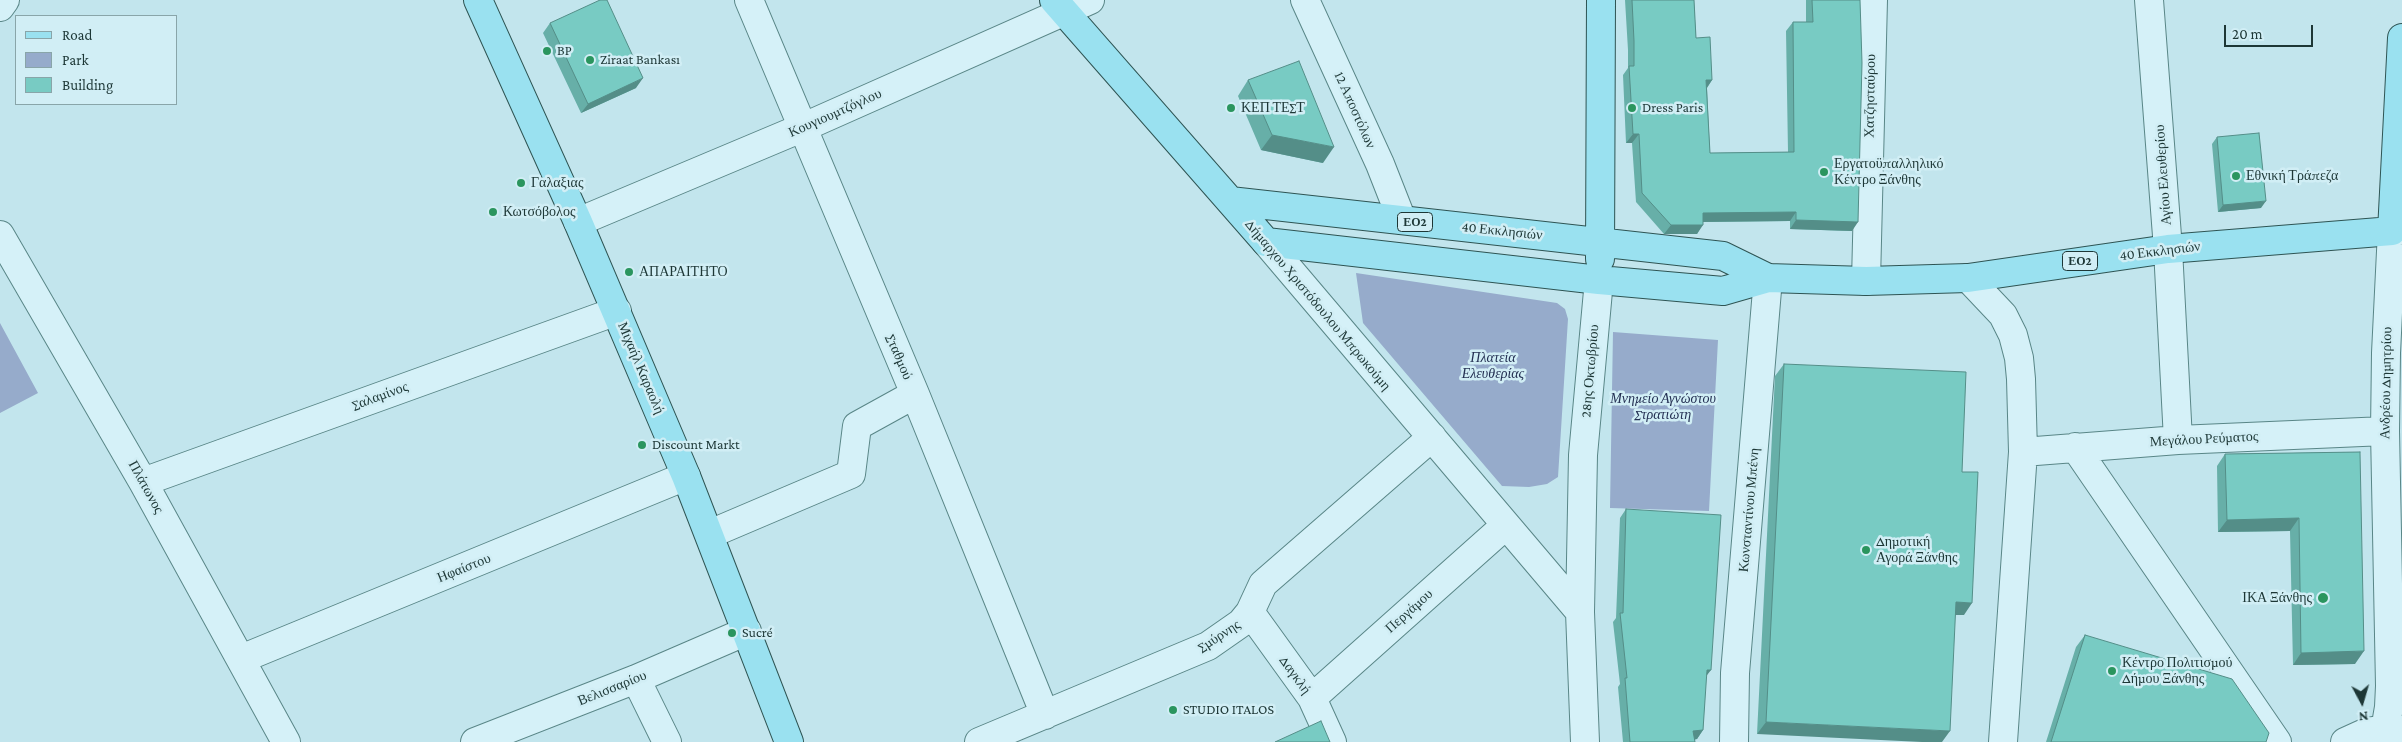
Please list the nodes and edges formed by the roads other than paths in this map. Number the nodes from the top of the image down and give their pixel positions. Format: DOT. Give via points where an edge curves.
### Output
graph roads {
  1 [pos="5,0"];
  2 [pos="478,0"];
  3 [pos="749,0"];
  4 [pos="1090,0"];
  5 [pos="1305,0"];
  6 [pos="1601,0"];
  7 [pos="1873,0"];
  8 [pos="2149,0"];
  9 [pos="1059,6"];
  10 [pos="0,7"];
  11 [pos="2402,38"];
  12 [pos="804,127"];
  13 [pos="1230,202"];
  14 [pos="1402,220"];
  15 [pos="578,222"];
  16 [pos="2397,230"];
  17 [pos="0,235"];
  18 [pos="1266,242"];
  19 [pos="1601,242"];
  20 [pos="2168,249"];
  21 [pos="1768,278"];
  22 [pos="1968,278"];
  23 [pos="1599,280"];
  24 [pos="1866,281"];
  25 [pos="617,311"];
  26 [pos="915,394"];
  27 [pos="2385,431"];
  28 [pos="1432,437"];
  29 [pos="2178,440"];
  30 [pos="2075,447"];
  31 [pos="2023,452"];
  32 [pos="686,476"];
  33 [pos="143,482"];
  34 [pos="1506,525"];
  35 [pos="710,534"];
  36 [pos="1250,612"];
  37 [pos="1580,612"];
  38 [pos="747,631"];
  39 [pos="241,659"];
  40 [pos="2389,660"];
  41 [pos="636,679"];
  42 [pos="2402,686"];
  43 [pos="1312,698"];
  44 [pos="1045,715"];
  45 [pos="2390,734"];
  46 [pos="286,742"];
  47 [pos="475,742"];
  48 [pos="667,742"];
  49 [pos="789,742"];
  50 [pos="978,742"];
  51 [pos="1332,742"];
  52 [pos="1585,742"];
  53 [pos="1734,742"];
  54 [pos="2003,742"];
  55 [pos="2276,742"];
  56 [pos="2345,742"];
  1 -- 10 [label="street"];
  2 -- 15 [label="main road, Μιχαήλ Καραολή"];
  3 -- 12 [label="street, Σταθμού"];
  4 -- 9 [label="street, Κουγιουμτζόγλου"];
  5 -- 14 [label="street, 12 Αποστόλων"];
  6 -- 19 [label="main road, 28ης Οκτωβρίου"];
  7 -- 24 [label="street, Χατζησταύρου"];
  8 -- 20 [label="street, Αγίου Ελευθερίου"];
  9 -- 12 [label="street, Κουγιουμτζόγλου"];
  9 -- 13 [label="main road, Δήμαρχου Χριστόδουλου Μπρωκούμη"];
  11 -- 16 [label="main road, Ανδρέου Δημητρίου"];
  12 -- 15 [label="street, Κουγιουμτζόγλου"];
  12 -- 26 [label="street, Σταθμού"];
  13 -- 14 [label="main road, 40 Εκκλησιών / ΕΟ2"];
  13 -- 18 [label="main road, Δήμαρχου Χριστόδουλου Μπρωκούμη"];
  14 -- 19 [label="main road, 40 Εκκλησιών / ΕΟ2"];
  15 -- 25 [label="main road, Μιχαήλ Καραολή"];
  16 -- 20 [label="main road, 40 Εκκλησιών / ΕΟ2"];
  16 -- 27 [label="street, Ανδρέου Δημητρίου" via="2386,353"];
  17 -- 33 [label="street, Πλάτωνος"];
  18 -- 23 [label="main road, 40 Εκκλησιών / ΕΟ2"];
  18 -- 28 [label="street, Δήμαρχου Χριστόδουλου Μπρωκούμη"];
  19 -- 21 [label="main road, 40 Εκκλησιών / ΕΟ2" via="1723,256"];
  19 -- 23 [label="main road, 28ης Οκτωβρίου"];
  20 -- 22 [label="main road, 40 Εκκλησιών / ΕΟ2"];
  20 -- 29 [label="street, Αγίου Ελευθερίου"];
  21 -- 23 [label="main road, 40 Εκκλησιών / ΕΟ2" via="1723,291"];
  21 -- 24 [label="main road, 40 Εκκλησιών / ΕΟ2"];
  21 -- 53 [label="street, Κωνσταντίνου Μπένη" via="1735,672"];
  22 -- 24 [label="main road, 40 Εκκλησιών / ΕΟ2"];
  22 -- 31 [label="street" via="2003,315 2013,335 2020,372"];
  23 -- 37 [label="street, 28ης Οκτωβρίου" via="1583,455"];
  25 -- 32 [label="main road, Μιχαήλ Καραολή"];
  25 -- 33 [label="street, Σαλαμίνος"];
  26 -- 35 [label="street" via="857,426 851,474"];
  26 -- 44 [label="street, Σταθμού"];
  27 -- 29 [label="street, Μεγάλου Ρεύματος"];
  27 -- 40 [label="street, Ανδρέου Δημητρίου"];
  28 -- 34 [label="street, Δήμαρχου Χριστόδουλου Μπρωκούμη"];
  28 -- 36 [label="street, Σμύρνης" via="1263,584"];
  29 -- 30 [label="street, Μεγάλου Ρεύματος"];
  30 -- 31 [label="street, Μεγάλου Ρεύματος"];
  30 -- 55 [label="street"];
  31 -- 54 [label="street"];
  32 -- 35 [label="main road, Μιχαήλ Καραολή"];
  32 -- 39 [label="street, Ηφαίστου"];
  33 -- 39 [label="street, Πλάτωνος"];
  34 -- 37 [label="street, Δήμαρχου Χριστόδουλου Μπρωκούμη"];
  34 -- 43 [label="street, Περγάμου"];
  35 -- 38 [label="main road, Μιχαήλ Καραολή"];
  36 -- 43 [label="street, Δαγκλή"];
  36 -- 44 [label="street, Σμύρνης" via="1241,623 1208,646"];
  37 -- 52 [label="street, 28ης Οκτωβρίου"];
  38 -- 41 [label="street, Βελισσαρίου"];
  38 -- 49 [label="main road, Μιχαήλ Καραολή"];
  39 -- 46 [label="street, Πλάτωνος"];
  40 -- 42 [label="street"];
  40 -- 45 [label="street, Ανδρέου Δημητρίου"];
  41 -- 47 [label="street, Βελισσαρίου"];
  41 -- 48 [label="street"];
  43 -- 51 [label="street, Δαγκλή"];
  44 -- 50 [label="street, Σμύρνης"];
  45 -- 56 [label="street" via="2367,732"];
}
